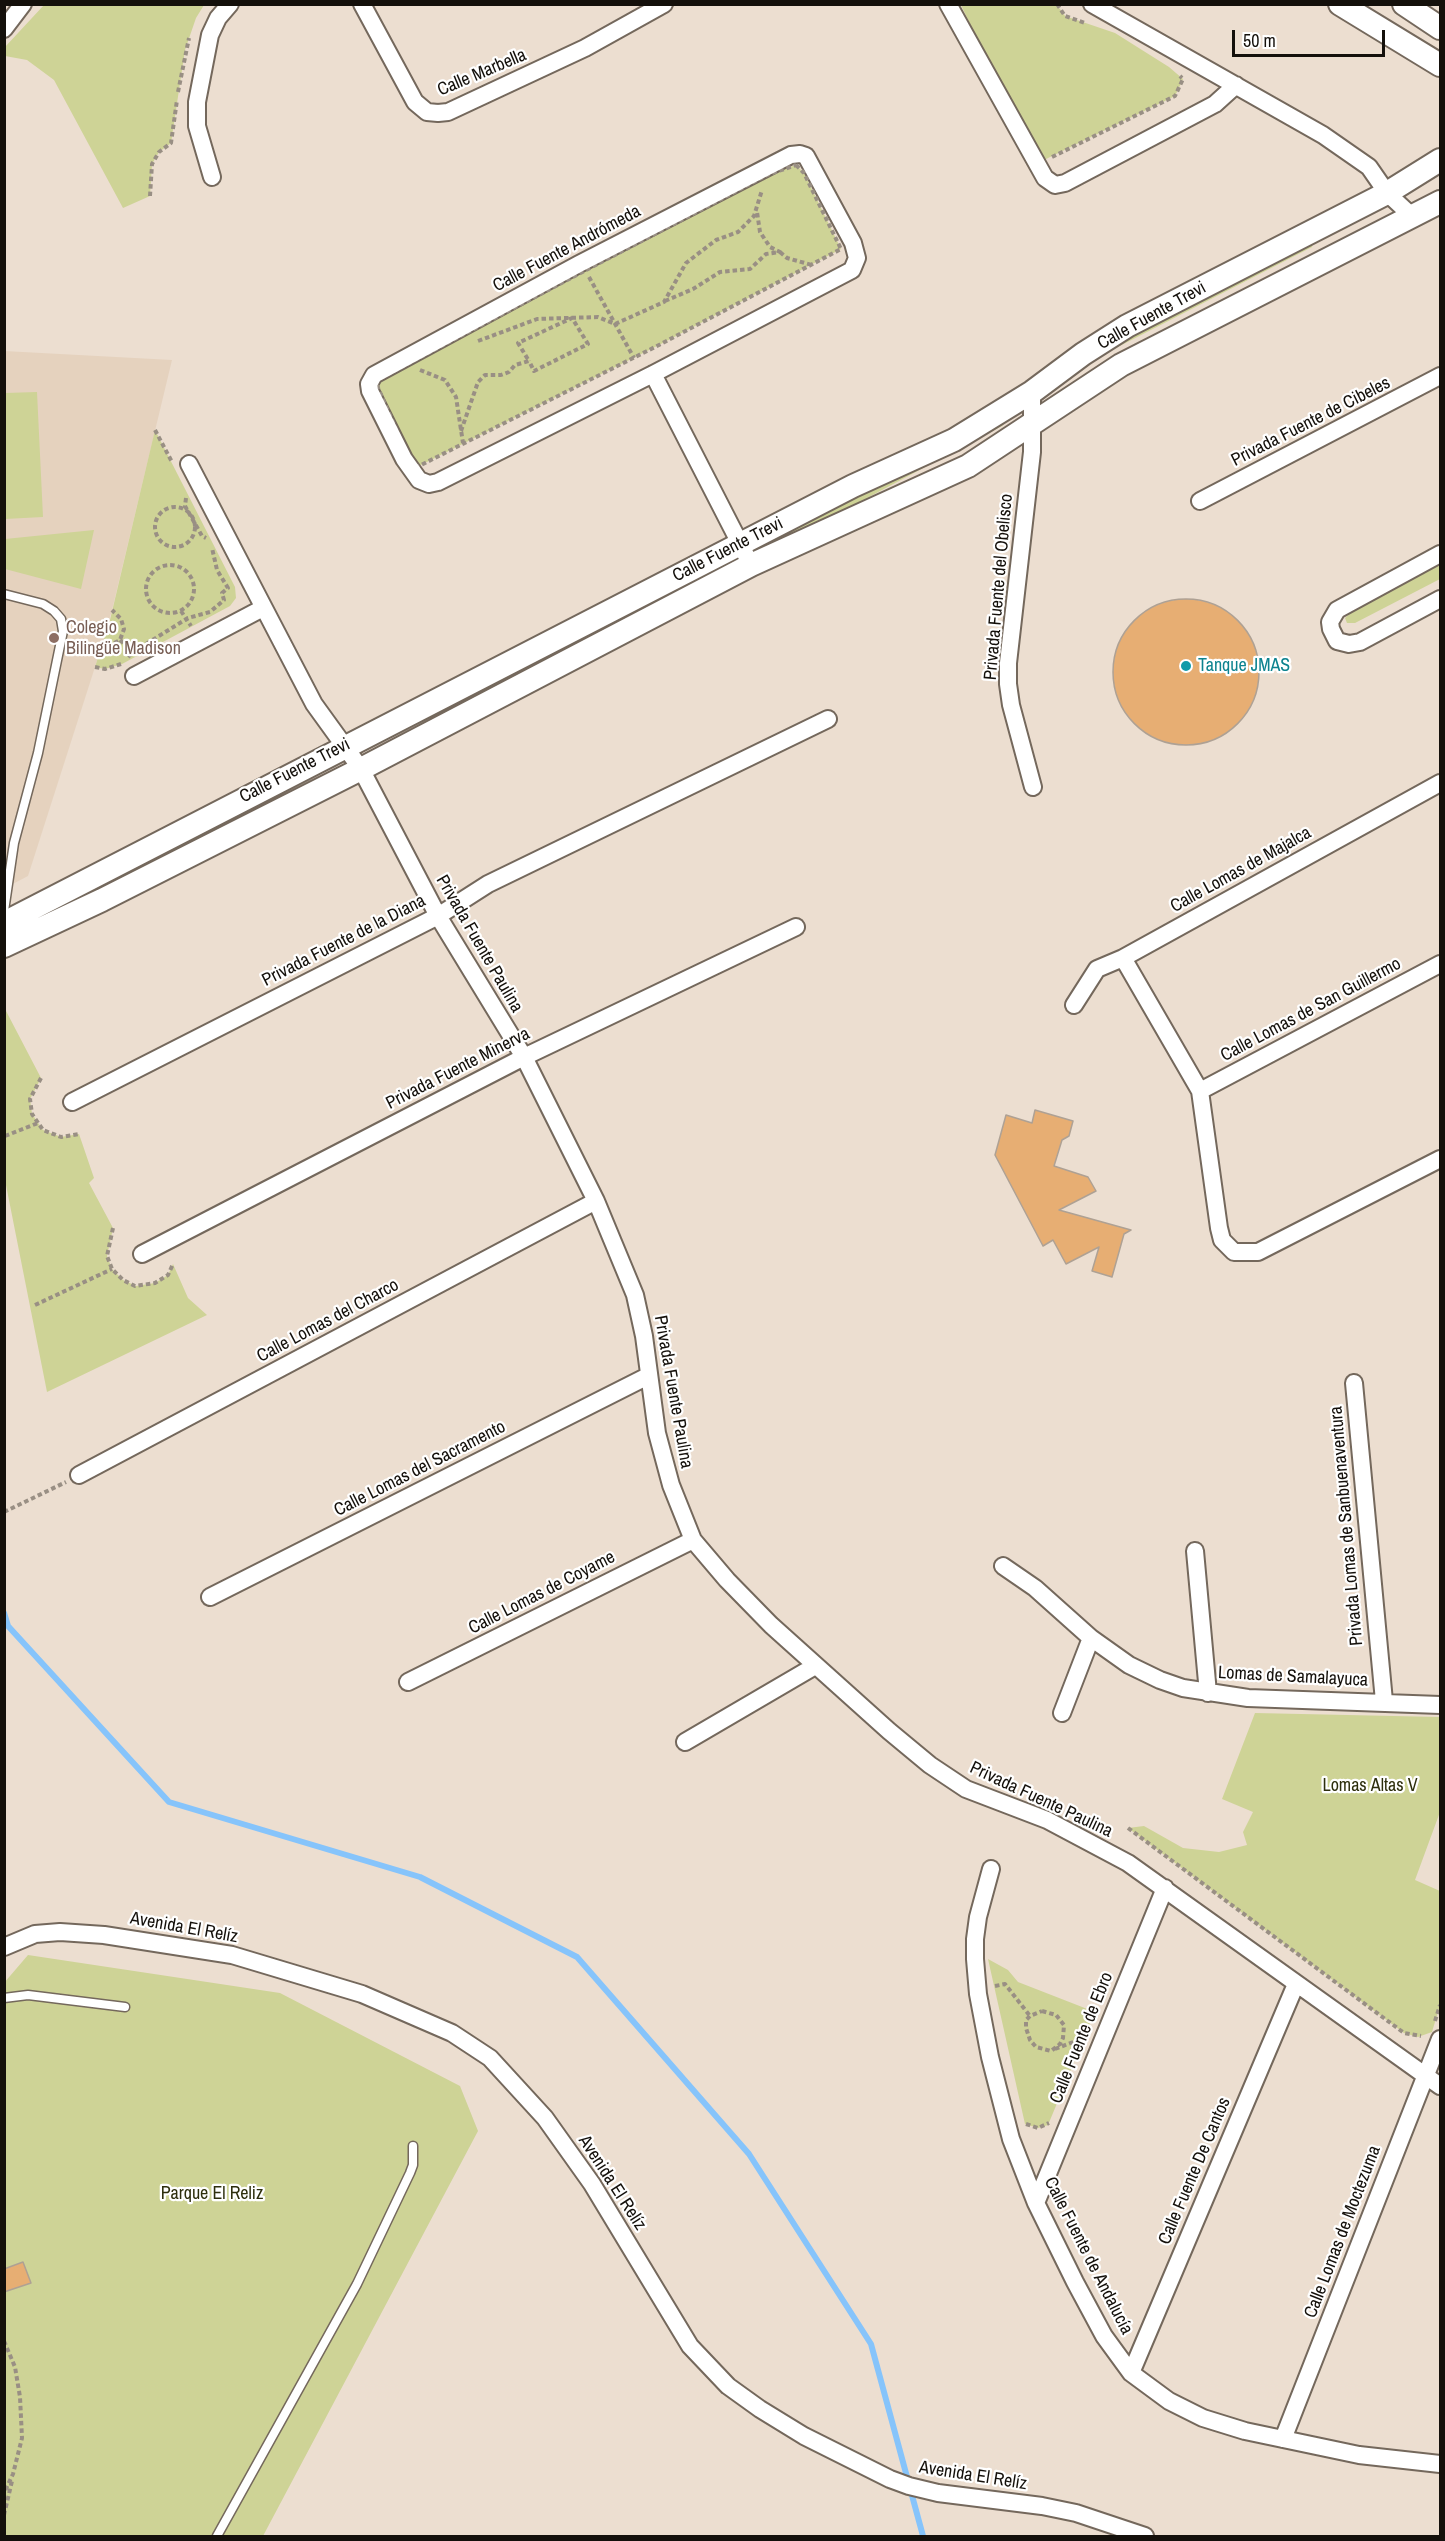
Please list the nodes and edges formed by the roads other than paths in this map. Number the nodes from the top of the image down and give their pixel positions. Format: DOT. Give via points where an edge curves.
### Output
graph roads {
  1 [pos="23,4"];
  2 [pos="230,4"];
  3 [pos="362,4"];
  4 [pos="664,4"];
  5 [pos="948,4"];
  6 [pos="1092,4"];
  7 [pos="1340,4"];
  8 [pos="1404,4"];
  9 [pos="1440,28"];
  10 [pos="4,29"];
  11 [pos="1440,65"];
  12 [pos="1236,85"];
  13 [pos="1440,160"];
  14 [pos="212,177"];
  15 [pos="1387,193"];
  16 [pos="1440,202"];
  17 [pos="1414,218"];
  18 [pos="653,374"];
  19 [pos="1440,376"];
  20 [pos="1032,392"];
  21 [pos="1032,424"];
  22 [pos="182,465"];
  23 [pos="1200,501"];
  24 [pos="742,544"];
  25 [pos="1440,554"];
  26 [pos="752,565"];
  27 [pos="4,594"];
  28 [pos="1440,599"];
  29 [pos="263,608"];
  30 [pos="134,676"];
  31 [pos="828,719"];
  32 [pos="345,746"];
  33 [pos="361,769"];
  34 [pos="1440,783"];
  35 [pos="1033,787"];
  36 [pos="4,911"];
  37 [pos="438,916"];
  38 [pos="4,922"];
  39 [pos="796,927"];
  40 [pos="5,940"];
  41 [pos="1123,958"];
  42 [pos="1440,964"];
  43 [pos="1074,1005"];
  44 [pos="524,1057"];
  45 [pos="1200,1090"];
  46 [pos="72,1102"];
  47 [pos="1440,1159"];
  48 [pos="596,1201"];
  49 [pos="142,1254"];
  50 [pos="648,1376"];
  51 [pos="1354,1383"];
  52 [pos="79,1475"];
  53 [pos="693,1540"];
  54 [pos="1195,1551"];
  55 [pos="1003,1566"];
  56 [pos="210,1597"];
  57 [pos="1091,1638"];
  58 [pos="815,1666"];
  59 [pos="408,1682"];
  60 [pos="1208,1693"];
  61 [pos="1383,1701"];
  62 [pos="1440,1705"];
  63 [pos="1062,1713"];
  64 [pos="685,1742"];
  65 [pos="991,1869"];
  66 [pos="1165,1888"];
  67 [pos="4,1947"];
  68 [pos="1296,1984"];
  69 [pos="4,1998"];
  70 [pos="125,2007"];
  71 [pos="1433,2032"];
  72 [pos="1425,2077"];
  73 [pos="1440,2086"];
  74 [pos="412,2146"];
  75 [pos="1036,2203"];
  76 [pos="1131,2373"];
  77 [pos="1283,2439"];
  78 [pos="1440,2464"];
  79 [pos="217,2536"];
  80 [pos="1145,2536"];
  1 -- 10 [label="street"];
  2 -- 14 [label="street" via="210,35 197,102 197,126"];
  3 -- 4 [label="street, Calle Marbella" via="415,102 427,112 438,113 448,112 585,48"];
  5 -- 12 [label="street" via="1045,178 1055,184 1065,183 1215,104"];
  6 -- 12 [label="street"];
  7 -- 11 [label="street"];
  8 -- 9 [label="street"];
  12 -- 15 [label="street" via="1323,135 1369,167"];
  13 -- 15 [label="street, Calle Fuente Trevi"];
  15 -- 17 [label="street"];
  15 -- 20 [label="street, Calle Fuente Trevi" via="1127,326"];
  16 -- 17 [label="street, Calle Fuente Trevi"];
  17 -- 21 [label="street, Calle Fuente Trevi" via="1121,365"];
  18 -- 18 [label="street, Calle Fuente Andrómeda" via="429,484 419,480 404,459 369,387 380,370 579,264 791,155 806,156 853,243 855,267"];
  18 -- 24 [label="street"];
  19 -- 23 [label="street, Privada Fuente de Cibeles"];
  20 -- 21 [label="street, Privada Fuente del Obelisco"];
  20 -- 24 [label="street, Calle Fuente Trevi" via="954,441 853,486"];
  21 -- 26 [label="street, Calle Fuente Trevi" via="968,466"];
  21 -- 35 [label="street, Privada Fuente del Obelisco" via="1008,684"];
  22 -- 29 [label="street, Privada Fuente Paulina"];
  24 -- 26 [label="street"];
  24 -- 32 [label="street, Calle Fuente Trevi"];
  25 -- 28 [label="street" via="1337,610 1330,629 1337,641 1360,642"];
  26 -- 33 [label="street, Calle Fuente Trevi"];
  27 -- 36 [label="lane" via="54,611 61,619 63,631 38,753 14,843"];
  29 -- 30 [label="street"];
  29 -- 32 [label="street, Privada Fuente Paulina" via="314,704"];
  31 -- 37 [label="street, Privada Fuente de la Diana" via="488,884"];
  32 -- 33 [label="street, Privada Fuente Paulina"];
  32 -- 38 [label="street, Calle Fuente Trevi"];
  33 -- 37 [label="street, Privada Fuente Paulina"];
  33 -- 40 [label="street, Calle Fuente Trevi" via="112,895"];
  34 -- 41 [label="street, Calle Lomas de Majalca"];
  37 -- 44 [label="street, Privada Fuente Paulina"];
  37 -- 46 [label="street, Privada Fuente de la Diana"];
  39 -- 44 [label="street, Privada Fuente Minerva"];
  41 -- 43 [label="street, Calle Lomas de Majalca" via="1098,969"];
  41 -- 45 [label="street"];
  42 -- 45 [label="street, Calle Lomas de San Guillermo"];
  44 -- 48 [label="street, Privada Fuente Paulina"];
  44 -- 49 [label="street, Privada Fuente Minerva"];
  45 -- 47 [label="street" via="1219,1228 1222,1240 1234,1252 1258,1252"];
  48 -- 50 [label="street, Privada Fuente Paulina" via="635,1295"];
  48 -- 52 [label="street, Calle Lomas del Charco"];
  50 -- 53 [label="street, Privada Fuente Paulina" via="671,1485"];
  50 -- 56 [label="street, Calle Lomas del Sacramento"];
  51 -- 61 [label="street, Privada Lomas de Sanbuenaventura"];
  53 -- 58 [label="street, Privada Fuente Paulina" via="727,1581"];
  53 -- 59 [label="street, Calle Lomas de Coyame"];
  54 -- 60 [label="street"];
  55 -- 57 [label="street, Lomas de Samalayuca" via="1035,1588"];
  57 -- 60 [label="street, Lomas de Samalayuca" via="1129,1665 1160,1680"];
  57 -- 63 [label="street"];
  58 -- 64 [label="street"];
  58 -- 66 [label="street, Privada Fuente Paulina" via="930,1765 966,1789 1047,1820 1128,1863"];
  60 -- 61 [label="street, Lomas de Samalayuca" via="1248,1698"];
  61 -- 62 [label="street, Lomas de Samalayuca"];
  65 -- 75 [label="street, Calle Fuente de Andalucía" via="975,1939 978,1994 1011,2139"];
  66 -- 68 [label="street, Privada Fuente Paulina"];
  66 -- 75 [label="street, Calle Fuente de Ebro"];
  67 -- 80 [label="street, Avenida El Relíz" via="35,1934 60,1932 231,1955 362,1994 452,2033 490,2058 545,2118 592,2184 690,2346 728,2385 760,2409 804,2436 909,2487 1076,2513"];
  68 -- 72 [label="street, Privada Fuente Paulina"];
  68 -- 76 [label="street, Calle Fuente De Cantos"];
  69 -- 70 [label="lane" via="28,1995"];
  71 -- 72 [label="street, Calle Lomas de Moctezuma"];
  72 -- 73 [label="street, Privada Fuente Paulina"];
  72 -- 77 [label="street, Calle Lomas de Moctezuma"];
  74 -- 79 [label="lane" via="410,2173 357,2284"];
  75 -- 76 [label="street, Calle Fuente de Andalucía" via="1104,2336"];
  76 -- 77 [label="street, Calle Fuente de Andalucía" via="1169,2401 1203,2418"];
  77 -- 78 [label="street, Calle Fuente de Andalucía" via="1359,2455"];
}
